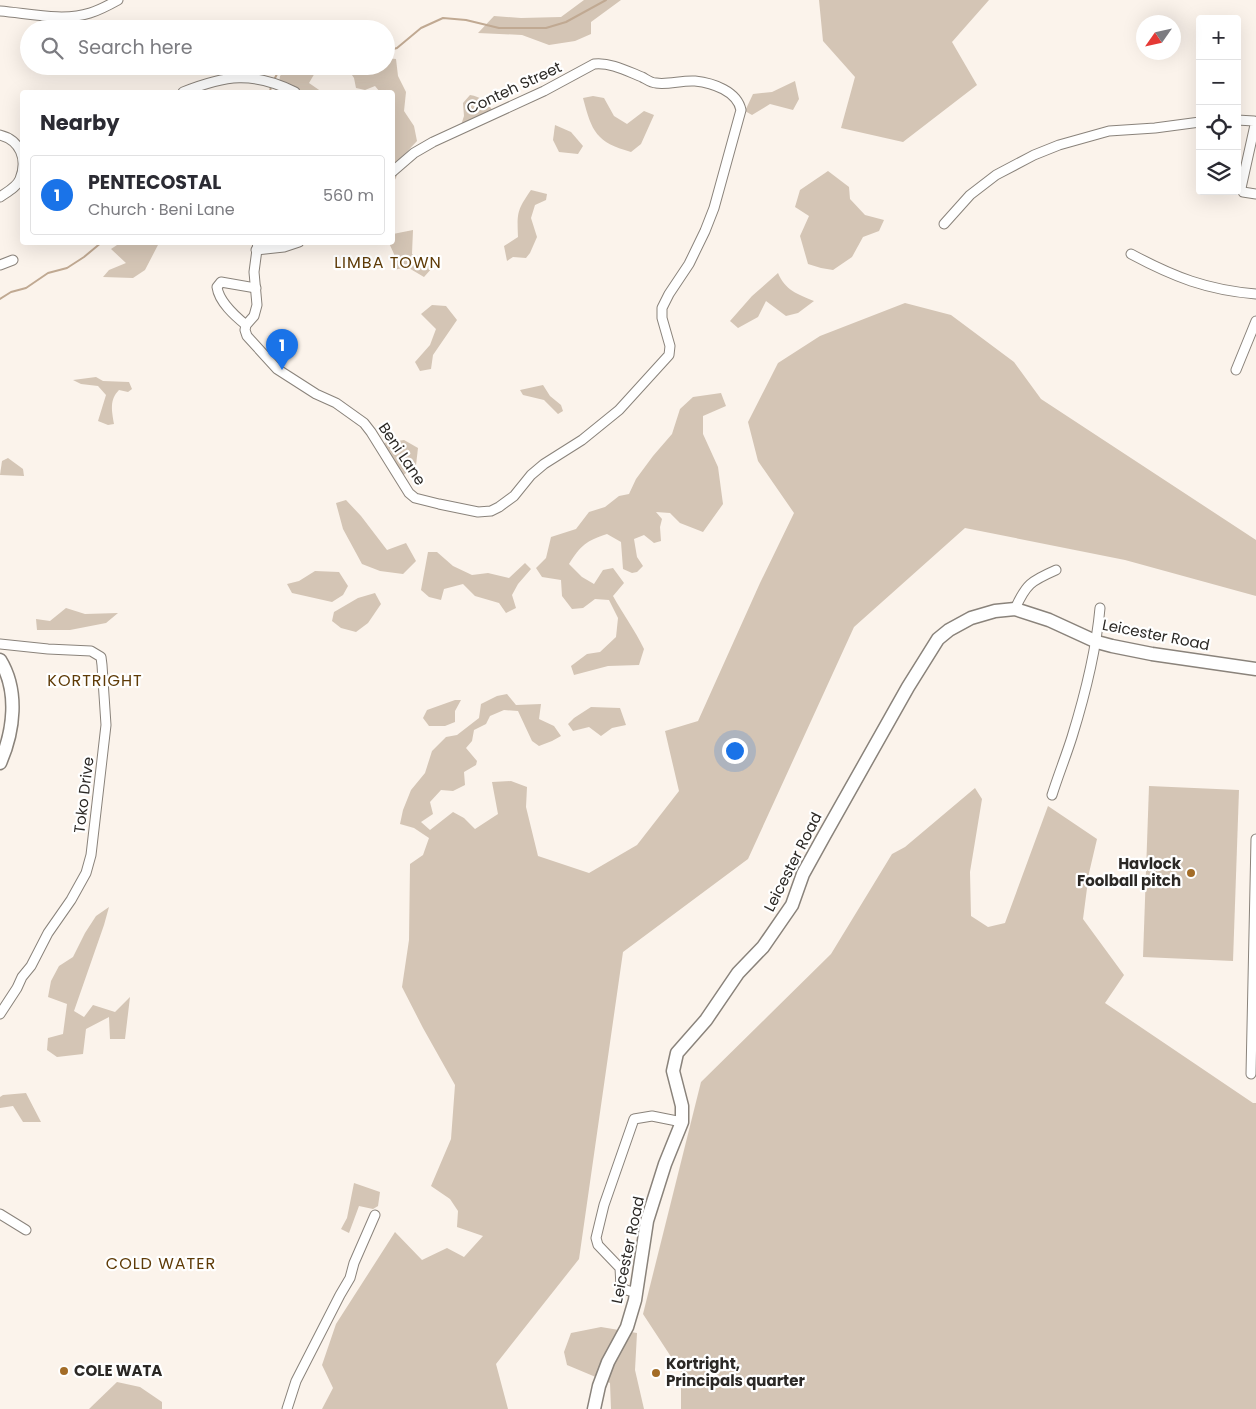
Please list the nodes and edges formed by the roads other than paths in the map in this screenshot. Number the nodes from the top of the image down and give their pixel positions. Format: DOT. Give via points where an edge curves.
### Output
graph roads {
  1 [pos="118,0"];
  2 [pos="0,11"];
  3 [pos="188,90"];
  4 [pos="290,90"];
  5 [pos="1241,120"];
  6 [pos="1196,122"];
  7 [pos="0,135"];
  8 [pos="20,150"];
  9 [pos="395,169"];
  10 [pos="20,179"];
  11 [pos="1256,194"];
  12 [pos="0,197"];
  13 [pos="944,224"];
  14 [pos="290,245"];
  15 [pos="257,246"];
  16 [pos="1131,254"];
  17 [pos="13,260"];
  18 [pos="0,265"];
  19 [pos="256,288"];
  20 [pos="1256,294"];
  21 [pos="1256,322"];
  22 [pos="246,325"];
  23 [pos="665,360"];
  24 [pos="1236,370"];
  25 [pos="1056,570"];
  26 [pos="1100,608"];
  27 [pos="1015,609"];
  28 [pos="1097,642"];
  29 [pos="0,644"];
  30 [pos="0,660"];
  31 [pos="1256,669"];
  32 [pos="0,763"];
  33 [pos="1052,795"];
  34 [pos="1256,839"];
  35 [pos="0,1014"];
  36 [pos="1251,1074"];
  37 [pos="682,1122"];
  38 [pos="0,1214"];
  39 [pos="375,1215"];
  40 [pos="26,1230"];
  41 [pos="637,1293"];
  42 [pos="287,1409"];
  43 [pos="594,1409"];
  1 -- 2 [label="street" via="80,15 51,17"];
  3 -- 4 [label="street" via="241,76"];
  5 -- 11 [label="street" via="1254,121 1256,125 1241,188 1244,192"];
  6 -- 13 [label="street" via="1109,131 1058,144 983,184"];
  7 -- 8 [label="street" via="10,138"];
  9 -- 23 [label="street, Conteh Street" via="433,142 594,64 621,68 655,83 695,81 733,94 740,110 714,208 689,264 663,304 661,313 670,346"];
  10 -- 12 [label="street" via="15,187"];
  14 -- 15 [label="street"];
  15 -- 19 [label="street"];
  16 -- 20 [label="street" via="1203,286"];
  17 -- 18 [label="street"];
  19 -- 22 [label="street" via="258,305"];
  19 -- 22 [label="street, Beni Lane" via="221,282 217,287 227,306"];
  21 -- 24 [label="street"];
  22 -- 23 [label="street, Beni Lane" via="247,336 276,368 336,403 367,426 415,498 478,512 506,502 544,464 600,427"];
  25 -- 27 [label="street" via="1026,587"];
  26 -- 28 [label="street"];
  27 -- 28 [label="street, Leicester Road"];
  27 -- 37 [label="street, Leicester Road" via="995,610 971,618 943,634 931,648 812,857 792,905 764,947 738,973 706,1020 677,1053 673,1071 682,1106"];
  28 -- 31 [label="street, Leicester Road" via="1145,653"];
  28 -- 33 [label="street" via="1072,738"];
  29 -- 35 [label="street, Toko Drive" via="98,654 102,665 106,725 91,855 86,873"];
  30 -- 32 [label="street" via="10,685 12,716 7,748"];
  34 -- 36 [label="street"];
  37 -- 41 [label="street, Leicester Road" via="650,1211"];
  37 -- 41 [label="street" via="652,1116 634,1119 604,1205 596,1238 598,1245 620,1268 621,1287"];
  38 -- 40 [label="street"];
  39 -- 42 [label="street" via="350,1278 296,1381"];
  41 -- 43 [label="street, Leicester Road" via="627,1327 599,1386"];
}
